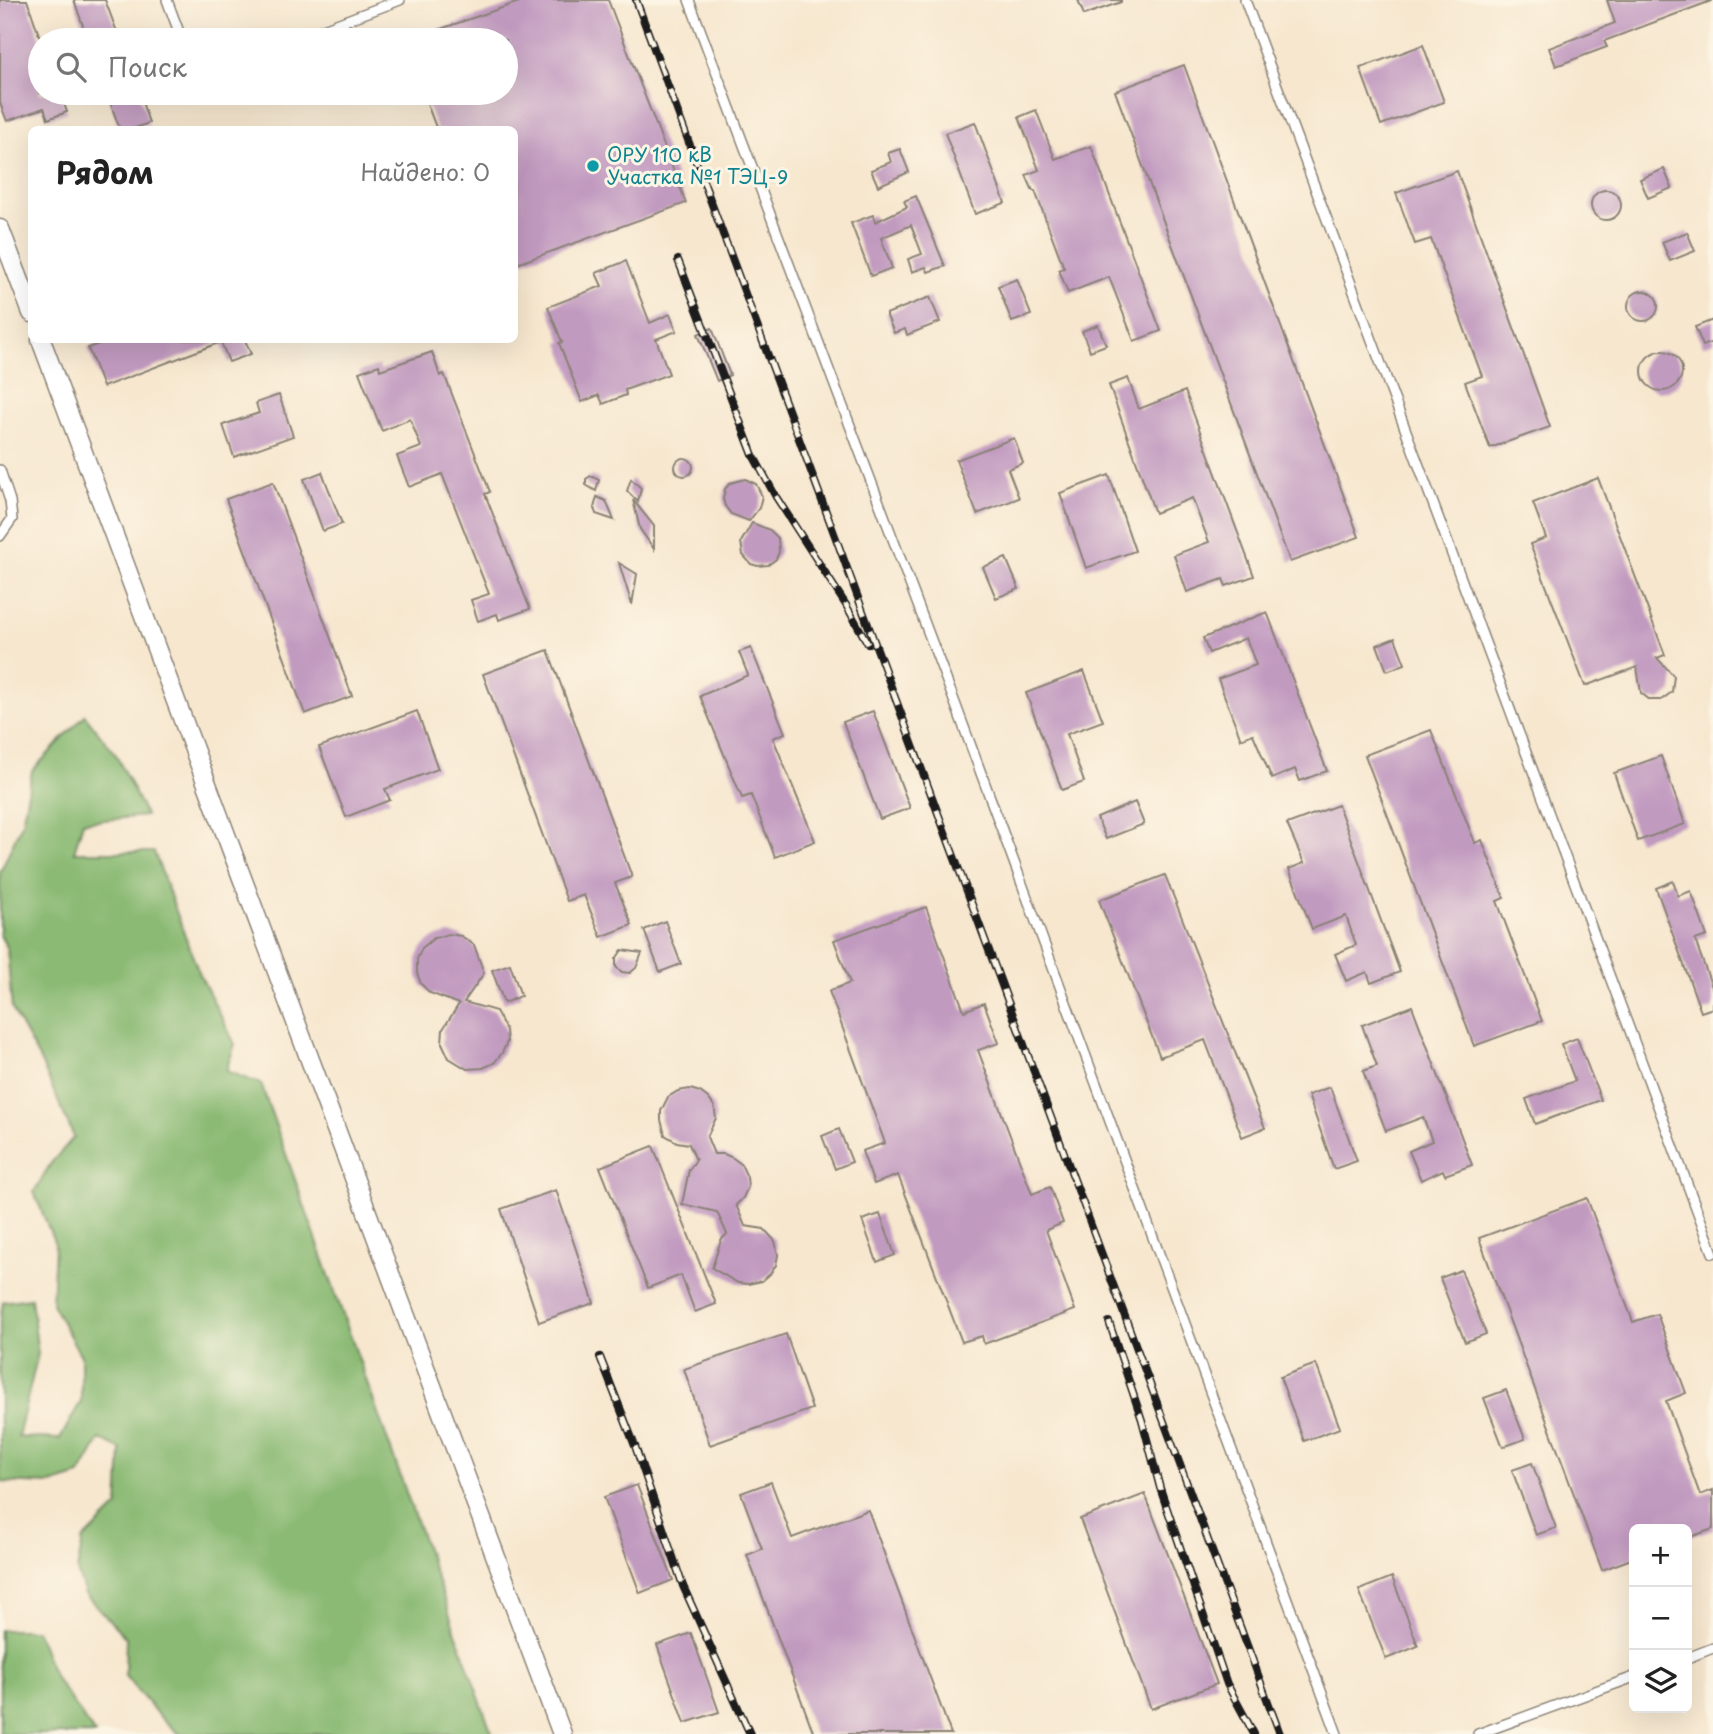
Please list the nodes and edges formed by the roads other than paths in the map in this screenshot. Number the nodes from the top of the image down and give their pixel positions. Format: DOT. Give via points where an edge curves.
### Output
graph roads {
  1 [pos="167,0"];
  2 [pos="400,0"];
  3 [pos="689,0"];
  4 [pos="1245,0"];
  5 [pos="178,28"];
  6 [pos="326,28"];
  7 [pos="0,229"];
  8 [pos="28,302"];
  9 [pos="42,343"];
  10 [pos="0,470"];
  11 [pos="0,536"];
  12 [pos="1713,1253"];
  13 [pos="1713,1648"];
  14 [pos="1692,1656"];
  15 [pos="1629,1679"];
  16 [pos="562,1734"];
  17 [pos="1336,1734"];
  18 [pos="1478,1734"];
  1 -- 5 [label="lane"];
  2 -- 6 [label="lane"];
  3 -- 17 [label="lane"];
  4 -- 12 [label="lane"];
  7 -- 8 [label="street"];
  9 -- 16 [label="street"];
  10 -- 11 [label="lane" via="12,519"];
  13 -- 14 [label="lane"];
  15 -- 18 [label="lane"];
}
